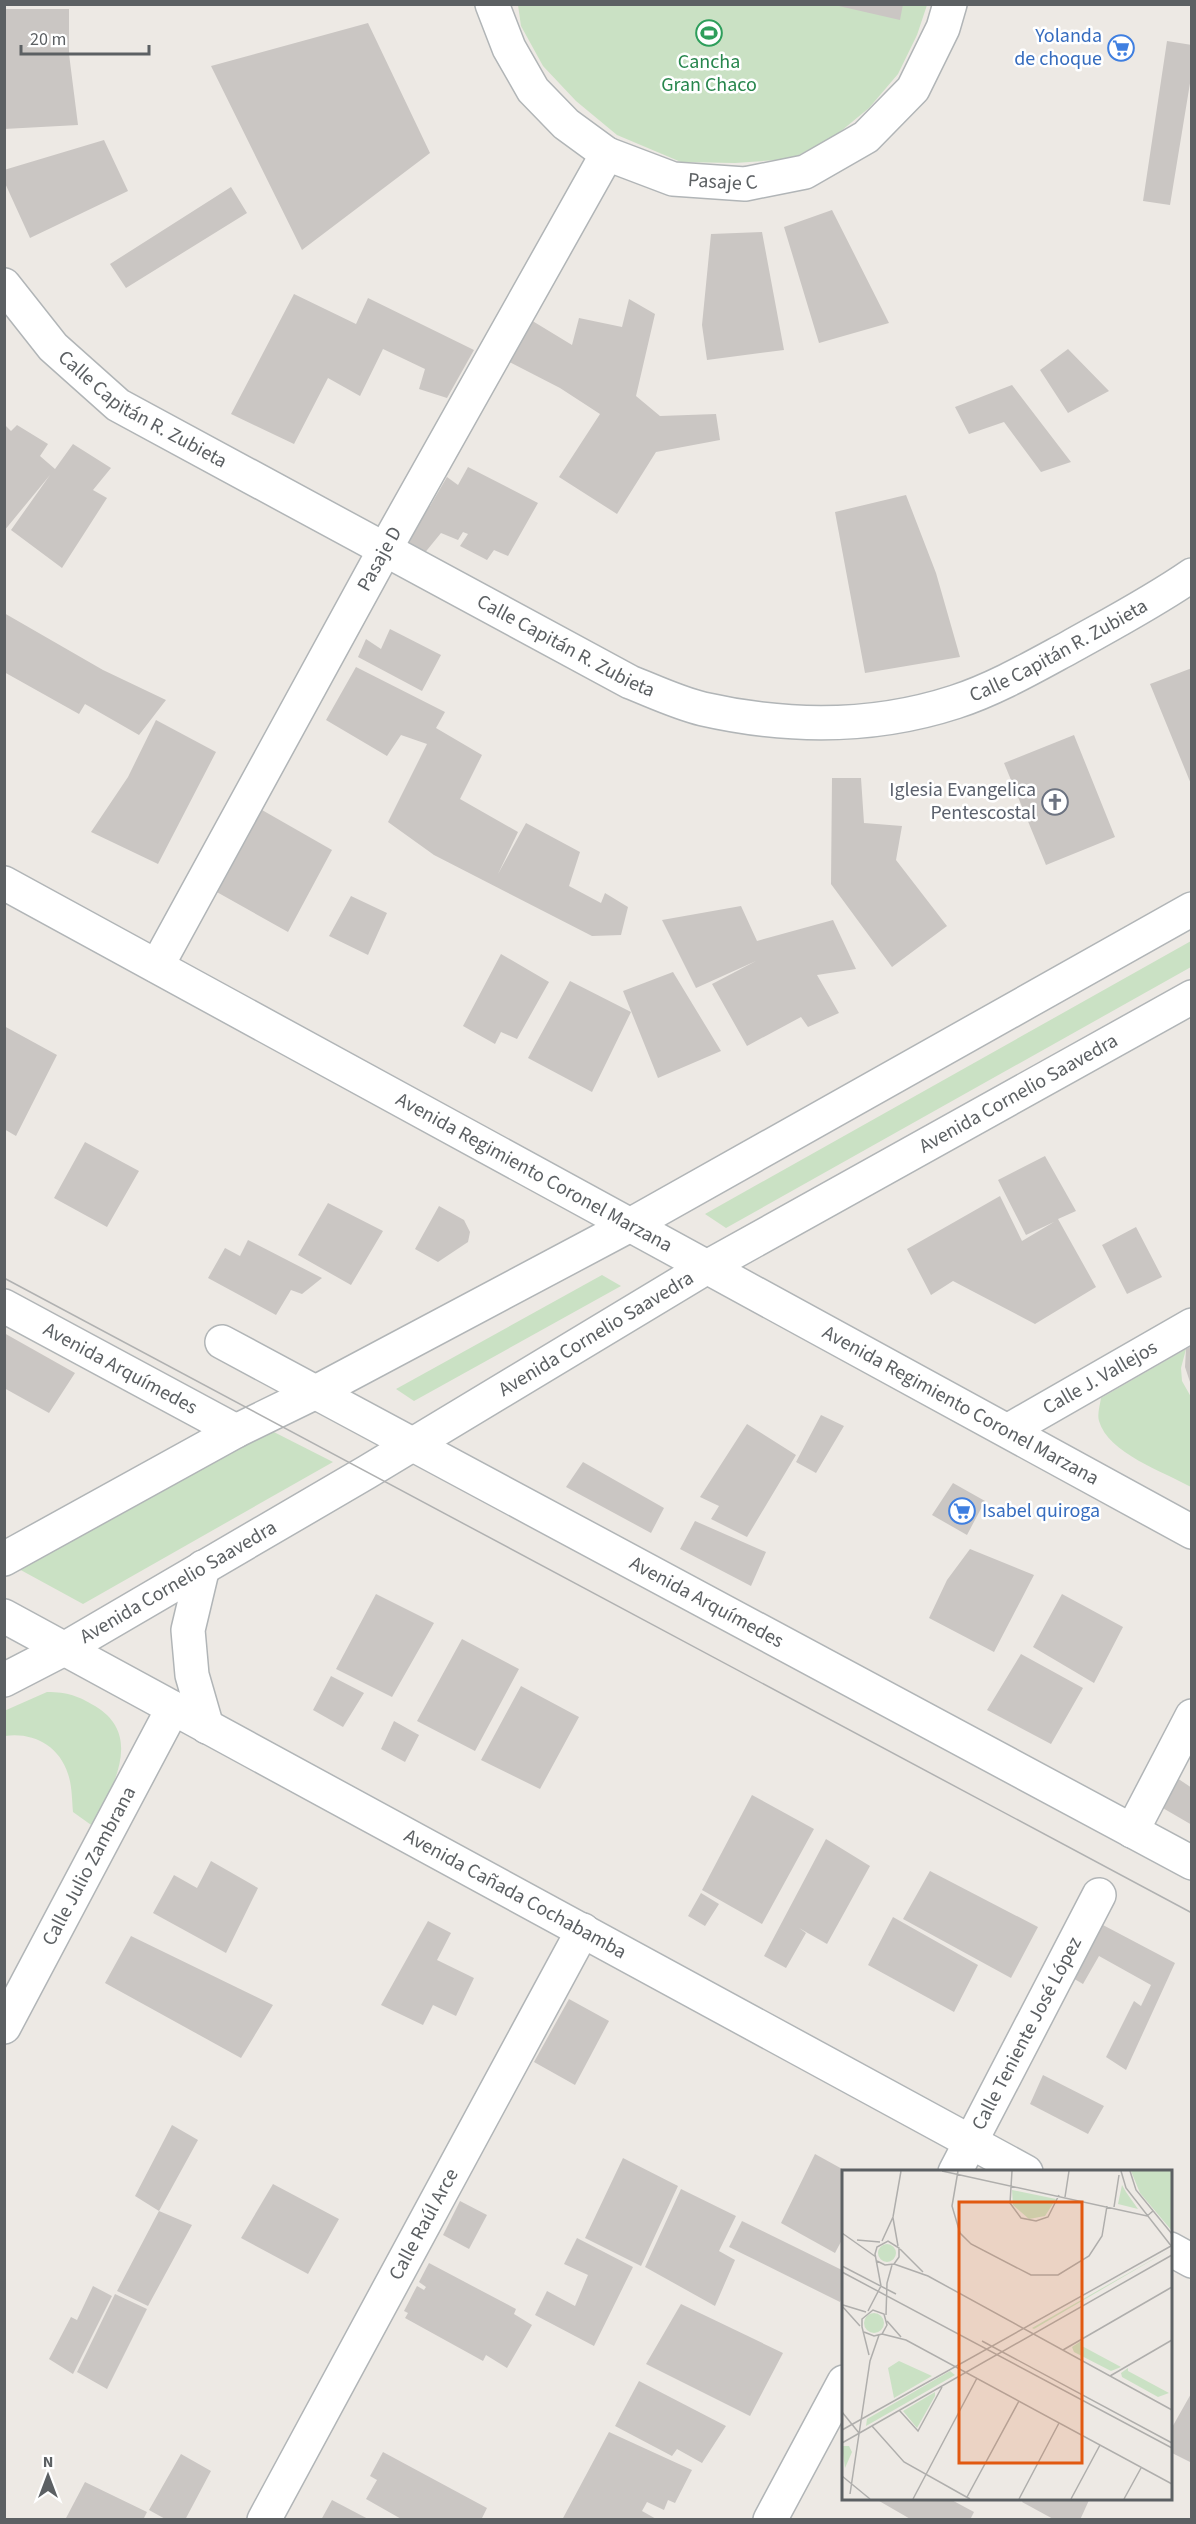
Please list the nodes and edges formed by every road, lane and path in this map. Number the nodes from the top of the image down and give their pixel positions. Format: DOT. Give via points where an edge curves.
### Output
graph roads {
  1 [pos="492,4"];
  2 [pos="950,4"];
  3 [pos="607,154"];
  4 [pos="4,285"];
  5 [pos="384,550"];
  6 [pos="1191,575"];
  7 [pos="4,882"];
  8 [pos="1191,909"];
  9 [pos="157,966"];
  10 [pos="1191,997"];
  11 [pos="632,1224"];
  12 [pos="706,1267"];
  13 [pos="4,1306"];
  14 [pos="1191,1325"];
  15 [pos="222,1342"];
  16 [pos="316,1392"];
  17 [pos="1009,1430"];
  18 [pos="236,1431"];
  19 [pos="413,1444"];
  20 [pos="1191,1532"];
  21 [pos="4,1559"];
  22 [pos="203,1567"];
  23 [pos="4,1616"];
  24 [pos="64,1649"];
  25 [pos="4,1680"];
  26 [pos="173,1708"];
  27 [pos="1191,1716"];
  28 [pos="207,1727"];
  29 [pos="1132,1831"];
  30 [pos="1191,1863"];
  31 [pos="1099,1895"];
  32 [pos="583,1930"];
  33 [pos="4,2027"];
  34 [pos="971,2141"];
  35 [pos="956,2170"];
  36 [pos="1022,2170"];
  37 [pos="1172,2250"];
  38 [pos="1191,2261"];
  39 [pos="842,2384"];
  40 [pos="264,2520"];
  41 [pos="771,2520"];
  1 -- 3 [label="street, Pasaje C" via="509,48 533,90 566,124"];
  2 -- 3 [label="street, Pasaje C" via="943,28 913,89 866,137 805,172 745,184 673,179"];
  3 -- 5 [label="street, Pasaje D"];
  4 -- 5 [label="street, Calle Capitán R. Zubieta" via="53,347 118,405"];
  5 -- 6 [label="street, Calle Capitán R. Zubieta" via="630,682 700,709 777,723 849,723 908,715 956,702 1018,675 1157,599"];
  5 -- 9 [label="street, Pasaje D"];
  7 -- 9 [label="street, Avenida Regimiento Coronel Marzana"];
  8 -- 11 [label="street"];
  9 -- 11 [label="street, Avenida Regimiento Coronel Marzana"];
  10 -- 12 [label="street, Avenida Cornelio Saavedra"];
  11 -- 12 [label="street, Avenida Regimiento Coronel Marzana"];
  11 -- 16 [label="street"];
  12 -- 17 [label="street, Avenida Regimiento Coronel Marzana"];
  12 -- 19 [label="street, Avenida Cornelio Saavedra"];
  13 -- 18 [label="street, Avenida Arquímedes"];
  14 -- 17 [label="street, Calle J. Vallejos"];
  15 -- 16 [label="street, Avenida Arquímedes"];
  16 -- 18 [label="street"];
  16 -- 19 [label="street, Avenida Arquímedes"];
  17 -- 20 [label="street, Avenida Regimiento Coronel Marzana"];
  18 -- 21 [label="street"];
  19 -- 22 [label="street, Avenida Cornelio Saavedra"];
  19 -- 29 [label="street, Avenida Arquímedes"];
  22 -- 24 [label="street, Avenida Cornelio Saavedra"];
  22 -- 28 [label="street" via="188,1630 192,1675"];
  23 -- 24 [label="street, Avenida Cañada Cochabamba"];
  24 -- 25 [label="street, Avenida Cornelio Saavedra"];
  24 -- 26 [label="street, Avenida Cañada Cochabamba"];
  26 -- 28 [label="street, Avenida Cañada Cochabamba"];
  26 -- 33 [label="street, Calle Julio Zambrana"];
  27 -- 29 [label="street"];
  28 -- 32 [label="street, Avenida Cañada Cochabamba"];
  29 -- 30 [label="street, Avenida Arquímedes"];
  31 -- 34 [label="street, Calle Teniente José López"];
  32 -- 34 [label="street, Avenida Cañada Cochabamba"];
  32 -- 40 [label="street, Calle Raúl Arce"];
  34 -- 35 [label="street, Calle Teniente José López"];
  34 -- 36 [label="street, Avenida Cañada Cochabamba"];
  37 -- 38 [label="street"];
  39 -- 41 [label="street"];
}
